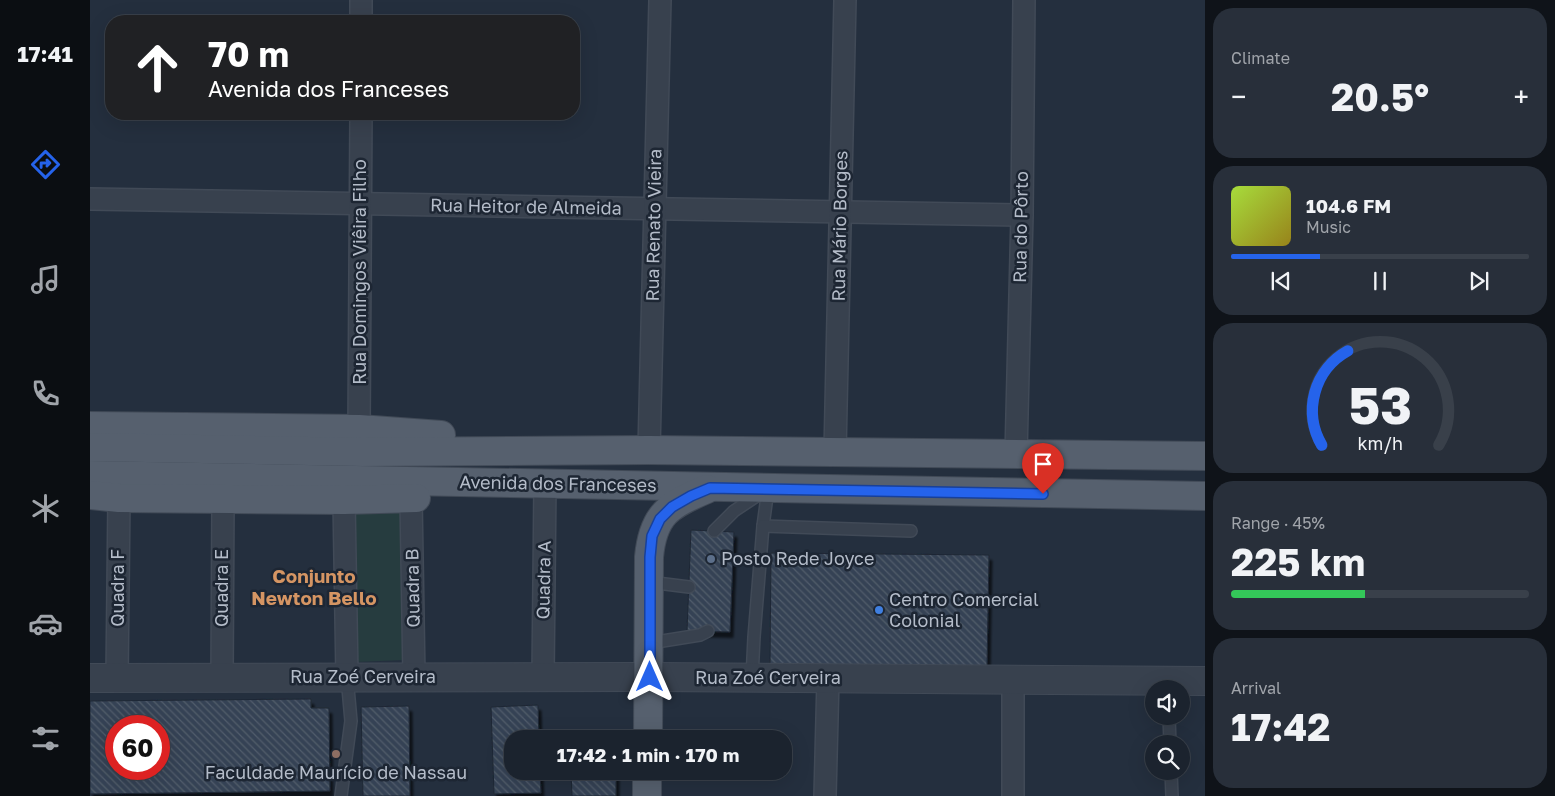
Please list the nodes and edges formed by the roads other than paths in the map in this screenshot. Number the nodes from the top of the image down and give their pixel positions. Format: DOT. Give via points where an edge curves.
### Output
graph roads {
  1 [pos="361,0"];
  2 [pos="660,0"];
  3 [pos="845,0"];
  4 [pos="1024,0"];
  5 [pos="361,15"];
  6 [pos="361,120"];
  7 [pos="90,199"];
  8 [pos="361,204"];
  9 [pos="655,210"];
  10 [pos="840,212"];
  11 [pos="1022,214"];
  12 [pos="92,432"];
  13 [pos="360,441"];
  14 [pos="649,450"];
  15 [pos="835,452"];
  16 [pos="1016,454"];
  17 [pos="1192,456"];
  18 [pos="90,475"];
  19 [pos="545,484"];
  20 [pos="710,488"];
  21 [pos="768,489"];
  22 [pos="90,496"];
  23 [pos="1205,496"];
  24 [pos="118,498"];
  25 [pos="411,498"];
  26 [pos="223,499"];
  27 [pos="344,500"];
  28 [pos="763,526"];
  29 [pos="714,531"];
  30 [pos="911,531"];
  31 [pos="649,582"];
  32 [pos="689,587"];
  33 [pos="708,632"];
  34 [pos="650,643"];
  35 [pos="414,677"];
  36 [pos="543,677"];
  37 [pos="650,677"];
  38 [pos="90,678"];
  39 [pos="117,678"];
  40 [pos="222,678"];
  41 [pos="348,678"];
  42 [pos="752,678"];
  43 [pos="828,679"];
  44 [pos="1013,680"];
  45 [pos="1205,681"];
  46 [pos="1190,683"];
  47 [pos="1145,684"];
  48 [pos="648,730"];
  49 [pos="647,780"];
  50 [pos="1171,780"];
  51 [pos="341,796"];
  52 [pos="647,796"];
  53 [pos="825,796"];
  54 [pos="1013,796"];
  55 [pos="1172,796"];
  1 -- 5 [label="street"];
  2 -- 9 [label="street, Rua Renato Vieira"];
  3 -- 10 [label="street, Rua Mário Borges"];
  4 -- 11 [label="street, Rua do Pôrto"];
  6 -- 8 [label="street, Rua Domingos Viêira Filho"];
  7 -- 8 [label="street, Rua Heitor de Almeida"];
  8 -- 9 [label="street, Rua Heitor de Almeida"];
  8 -- 13 [label="street, Rua Domingos Viêira Filho"];
  9 -- 10 [label="street, Rua Heitor de Almeida"];
  9 -- 14 [label="street, Rua Renato Vieira"];
  10 -- 11 [label="street, Rua Heitor de Almeida"];
  10 -- 15 [label="street, Rua Mário Borges"];
  11 -- 16 [label="street, Rua do Pôrto"];
  12 -- 13 [label="main road, Avenida dos Franceses"];
  13 -- 14 [label="main road, Avenida dos Franceses"];
  14 -- 15 [label="main road, Avenida dos Franceses"];
  15 -- 16 [label="main road, Avenida dos Franceses"];
  16 -- 17 [label="main road, Avenida dos Franceses"];
  18 -- 19 [label="main road, Avenida dos Franceses"];
  19 -- 20 [label="main road, Avenida dos Franceses"];
  19 -- 25 [label="main road" via="494,492"];
  19 -- 36 [label="street, Quadra A"];
  20 -- 21 [label="main road, Avenida dos Franceses"];
  20 -- 31 [label="main road" via="680,502 660,519 652,536"];
  21 -- 23 [label="main road, Avenida dos Franceses"];
  21 -- 28 [label="lane"];
  21 -- 29 [label="lane" via="734,511"];
  22 -- 24 [label="main road"];
  24 -- 26 [label="main road"];
  24 -- 39 [label="street, Quadra F"];
  25 -- 27 [label="main road"];
  25 -- 35 [label="street, Quadra B"];
  26 -- 27 [label="main road"];
  26 -- 40 [label="street, Quadra E"];
  27 -- 41 [label="street"];
  28 -- 30 [label="lane"];
  28 -- 42 [label="lane"];
  31 -- 32 [label="lane"];
  31 -- 34 [label="main road"];
  33 -- 34 [label="lane"];
  34 -- 37 [label="main road"];
  35 -- 36 [label="street, Rua Zoé Cerveira"];
  35 -- 41 [label="street, Rua Zoé Cerveira"];
  36 -- 37 [label="street, Rua Zoé Cerveira"];
  37 -- 42 [label="street, Rua Zoé Cerveira"];
  37 -- 48 [label="main road"];
  38 -- 39 [label="street, Rua Zoé Cerveira"];
  39 -- 40 [label="street, Rua Zoé Cerveira"];
  40 -- 41 [label="street, Rua Zoé Cerveira"];
  41 -- 51 [label="lane" via="351,721"];
  42 -- 43 [label="street, Rua Zoé Cerveira"];
  43 -- 44 [label="street, Rua Zoé Cerveira"];
  43 -- 53 [label="street"];
  44 -- 47 [label="street, Rua Zoé Cerveira"];
  44 -- 54 [label="street"];
  45 -- 46 [label="street, Rua Zoé Cerveira"];
  49 -- 52 [label="main road"];
  50 -- 55 [label="lane"];
}
